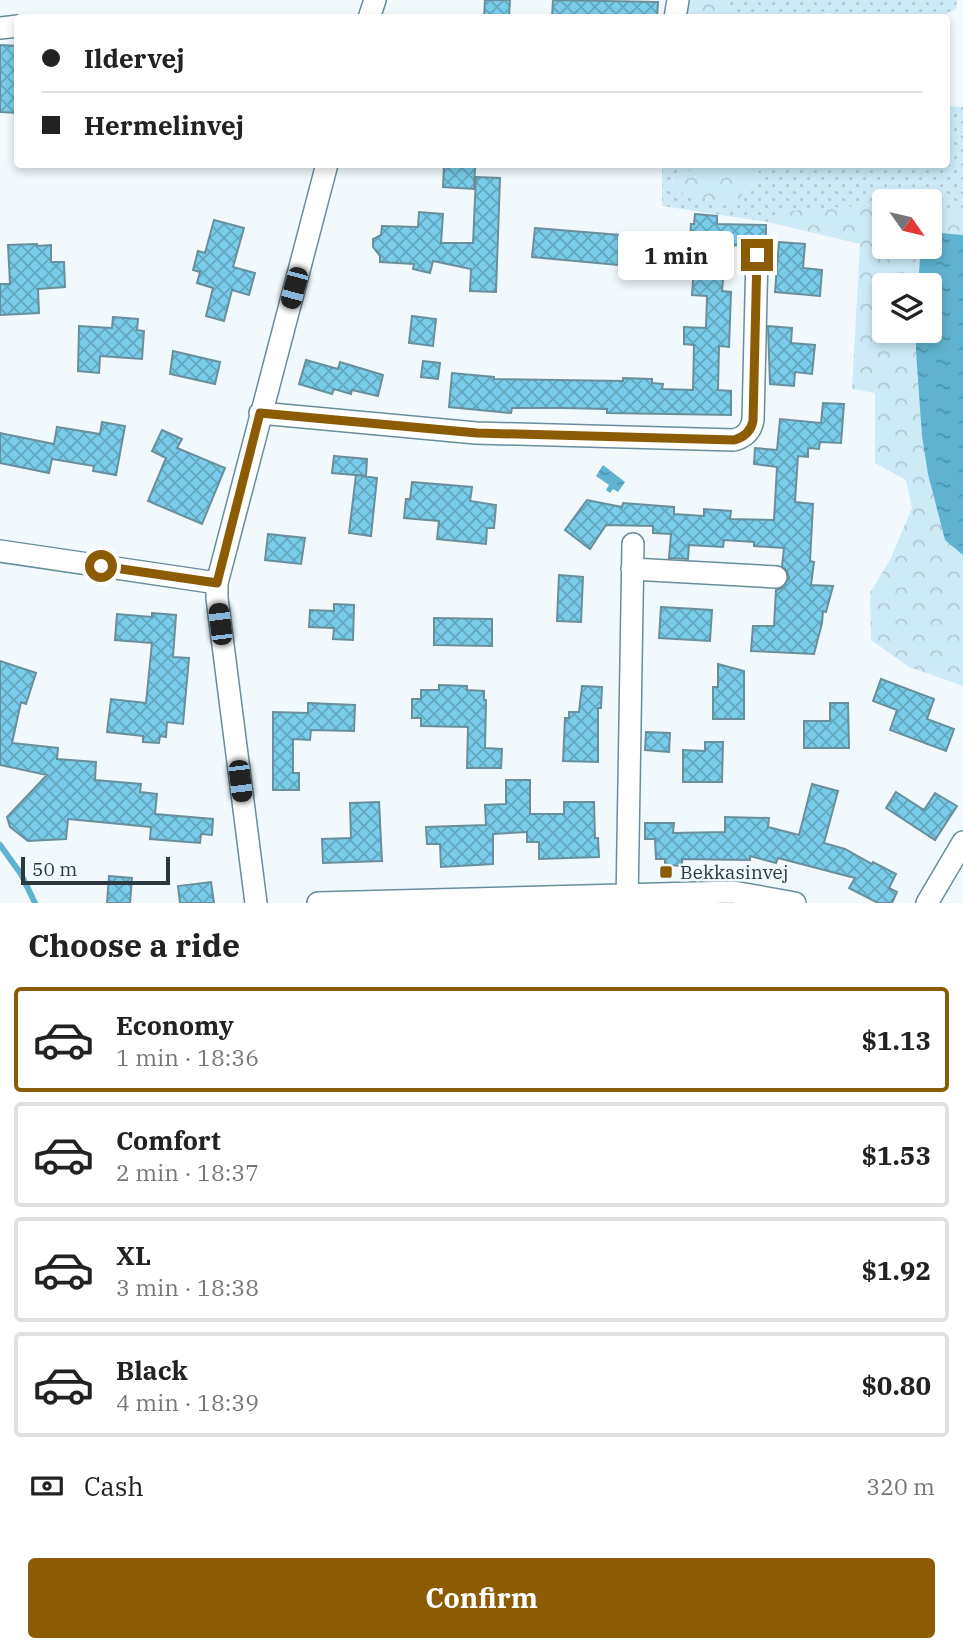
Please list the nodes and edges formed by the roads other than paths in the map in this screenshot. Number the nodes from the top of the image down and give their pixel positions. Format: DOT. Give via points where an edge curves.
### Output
graph roads {
  1 [pos="326,168"];
  2 [pos="757,255"];
  3 [pos="260,413"];
  4 [pos="633,544"];
  5 [pos="0,551"];
  6 [pos="632,569"];
  7 [pos="776,576"];
  8 [pos="217,583"];
  9 [pos="963,842"];
  10 [pos="627,898"];
  11 [pos="256,903"];
  12 [pos="318,903"];
  13 [pos="795,903"];
  14 [pos="928,903"];
  1 -- 3 [label="street"];
  2 -- 3 [label="street" via="753,421 741,438 477,433"];
  3 -- 8 [label="street"];
  4 -- 6 [label="street"];
  5 -- 8 [label="street"];
  6 -- 7 [label="street"];
  6 -- 10 [label="street"];
  8 -- 11 [label="street"];
  9 -- 14 [label="street"];
  10 -- 12 [label="street"];
  10 -- 13 [label="street" via="733,891"];
}
